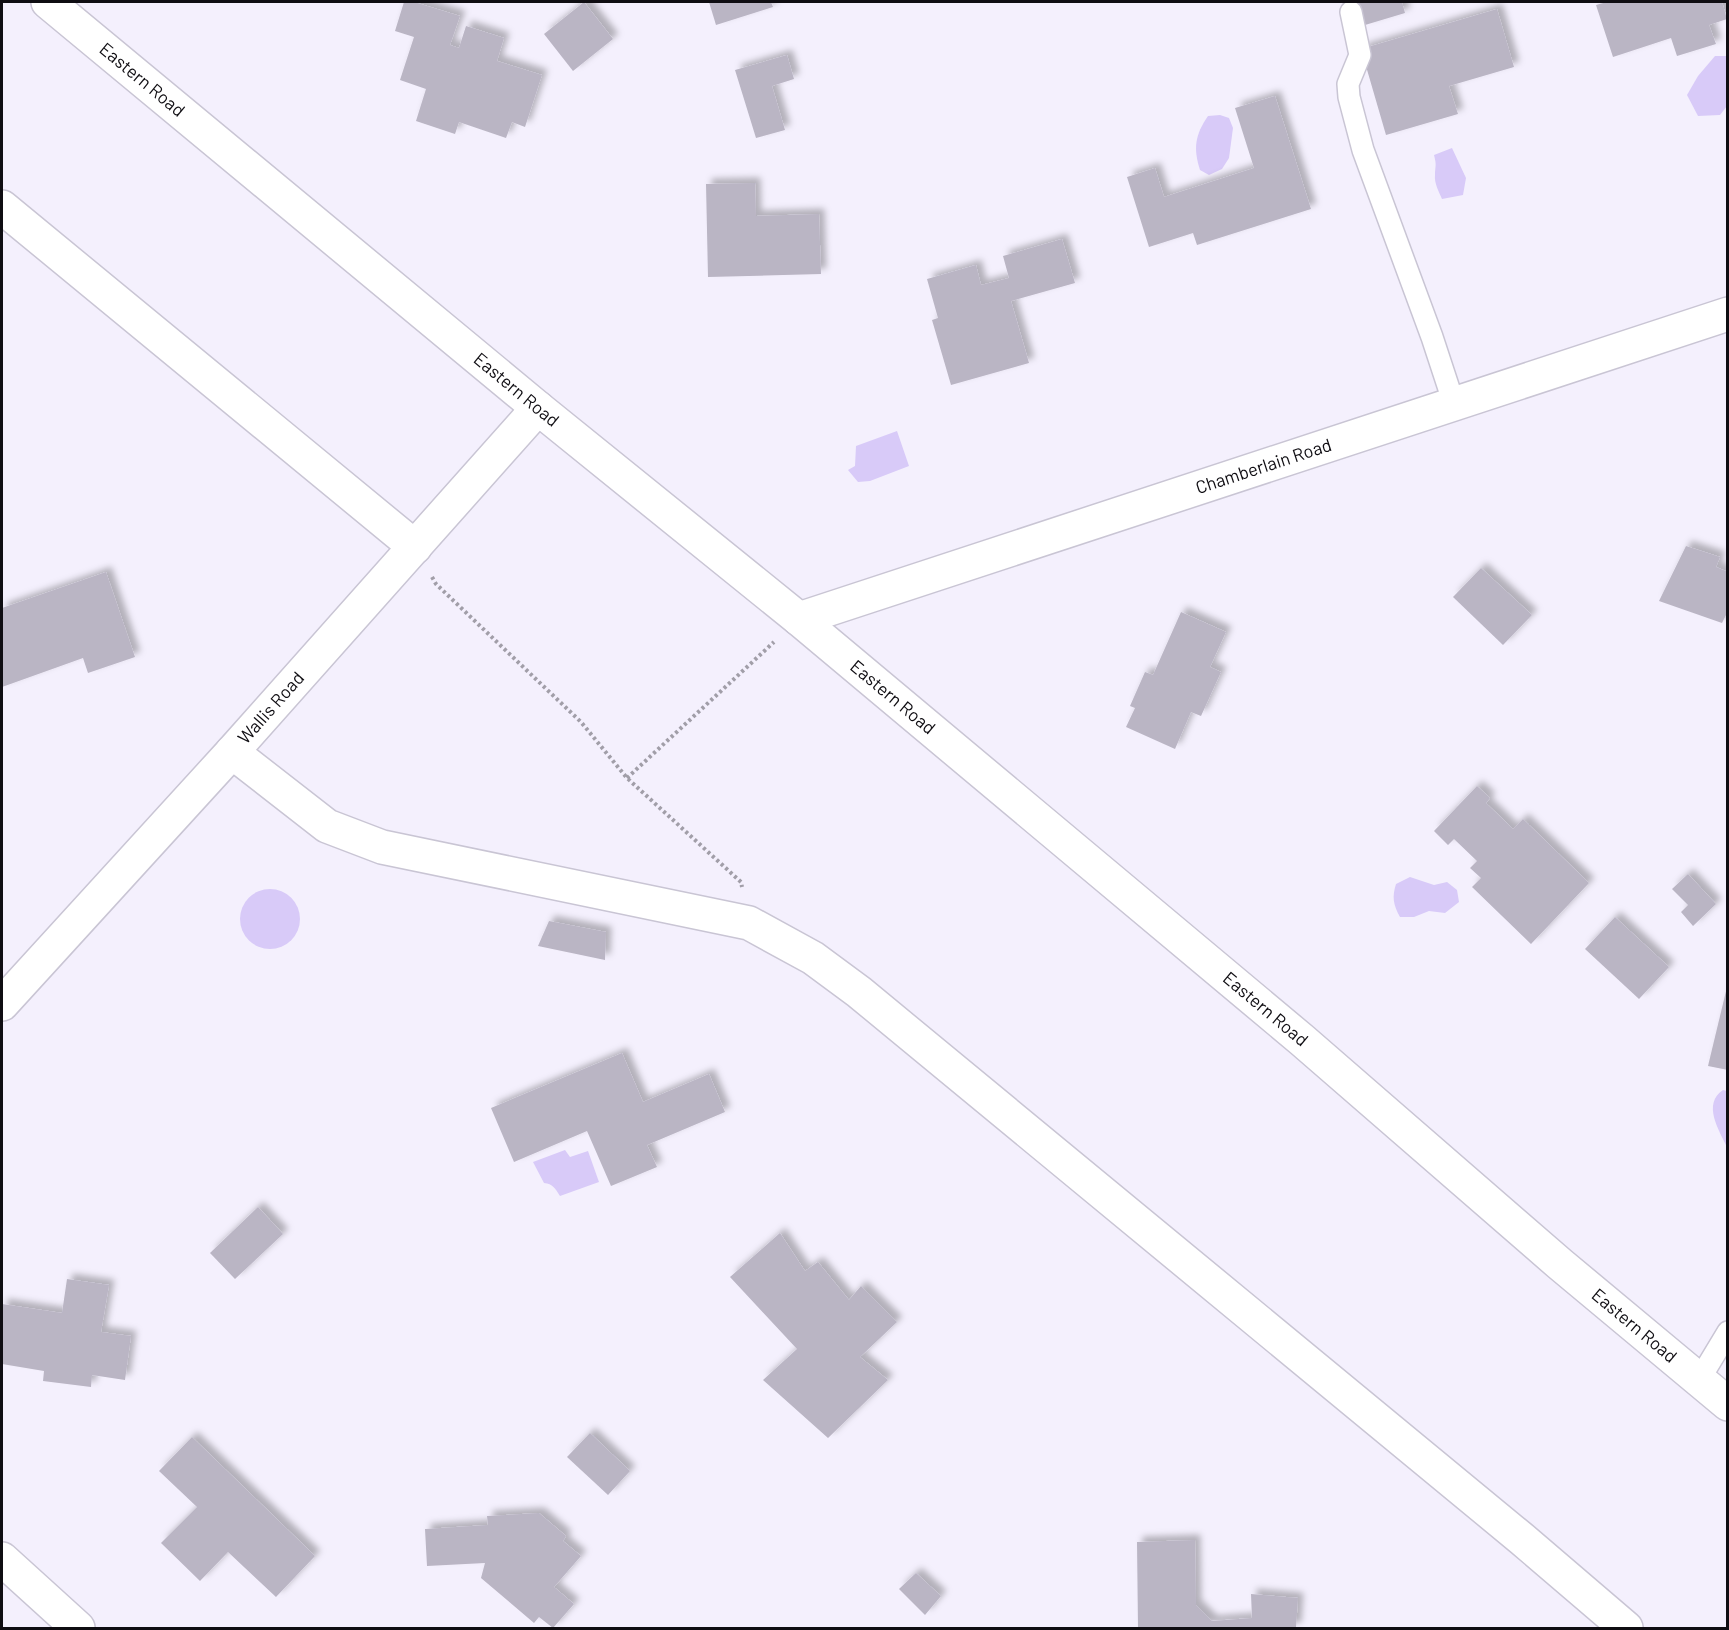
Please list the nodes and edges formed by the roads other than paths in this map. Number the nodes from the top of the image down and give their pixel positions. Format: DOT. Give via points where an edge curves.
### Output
graph roads {
  1 [pos="48,2"];
  2 [pos="1351,12"];
  3 [pos="2,207"];
  4 [pos="1728,314"];
  5 [pos="1454,404"];
  6 [pos="538,408"];
  7 [pos="415,546"];
  8 [pos="799,619"];
  9 [pos="232,752"];
  10 [pos="2,1004"];
  11 [pos="1728,1332"];
  12 [pos="1699,1380"];
  13 [pos="1728,1404"];
  14 [pos="2,1559"];
  15 [pos="78,1629"];
  16 [pos="1626,1629"];
  1 -- 6 [label="street, Eastern Road"];
  2 -- 5 [label="lane" via="1360,55 1348,84 1349,97 1363,150"];
  3 -- 7 [label="street"];
  4 -- 5 [label="street, Chamberlain Road"];
  5 -- 8 [label="street, Chamberlain Road"];
  6 -- 7 [label="street, Wallis Road"];
  6 -- 8 [label="street, Eastern Road"];
  7 -- 9 [label="street, Wallis Road"];
  8 -- 12 [label="street, Eastern Road"];
  9 -- 10 [label="street, Wallis Road"];
  9 -- 16 [label="street" via="327,826 382,847 749,923 813,958 1513,1531"];
  11 -- 12 [label="lane"];
  12 -- 13 [label="street, Eastern Road"];
  14 -- 15 [label="street"];
}
